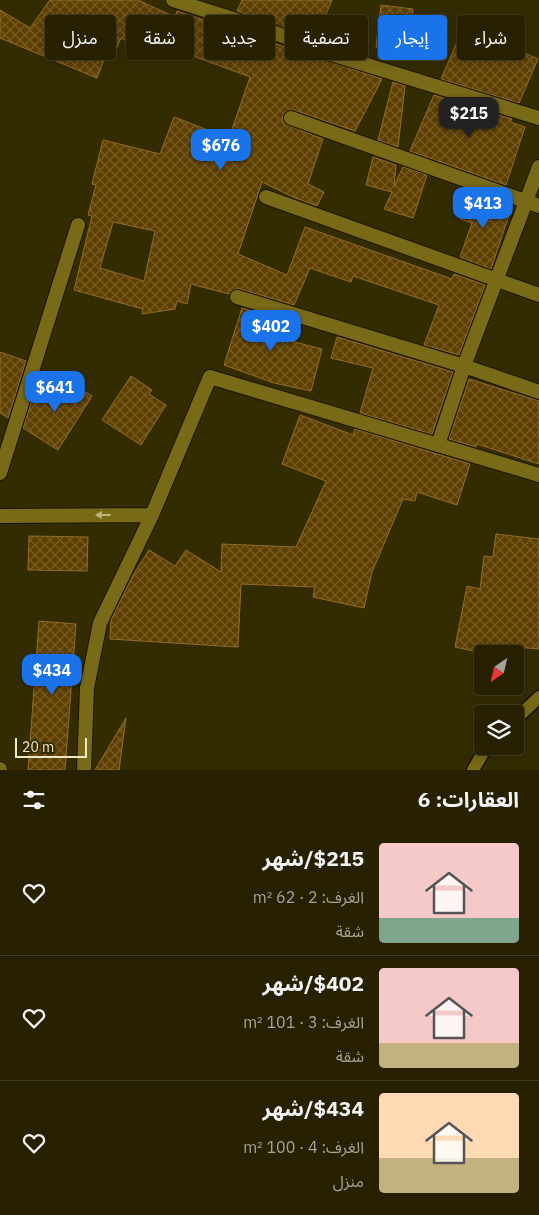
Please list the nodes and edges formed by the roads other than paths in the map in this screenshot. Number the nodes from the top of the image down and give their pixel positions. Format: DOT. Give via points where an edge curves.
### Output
graph roads {
  1 [pos="173,0"];
  2 [pos="292,118"];
  3 [pos="539,118"];
  4 [pos="539,167"];
  5 [pos="266,198"];
  6 [pos="533,204"];
  7 [pos="78,225"];
  8 [pos="497,280"];
  9 [pos="539,295"];
  10 [pos="237,297"];
  11 [pos="464,366"];
  12 [pos="539,392"];
  13 [pos="438,445"];
  14 [pos="0,473"];
  15 [pos="539,475"];
  16 [pos="152,515"];
  17 [pos="0,516"];
  18 [pos="539,697"];
  19 [pos="524,711"];
  20 [pos="482,755"];
  21 [pos="84,770"];
  22 [pos="473,770"];
  1 -- 3 [label="street"];
  2 -- 6 [label="street"];
  4 -- 6 [label="street"];
  5 -- 8 [label="street"];
  6 -- 8 [label="street"];
  7 -- 14 [label="street"];
  8 -- 9 [label="street"];
  8 -- 11 [label="street"];
  10 -- 11 [label="street"];
  11 -- 12 [label="street"];
  11 -- 13 [label="street"];
  13 -- 15 [label="street"];
  13 -- 16 [label="street" via="210,377"];
  16 -- 17 [label="street, one-way"];
  16 -- 21 [label="street" via="100,623 87,688"];
  18 -- 19 [label="lane"];
  20 -- 22 [label="lane"];
}
